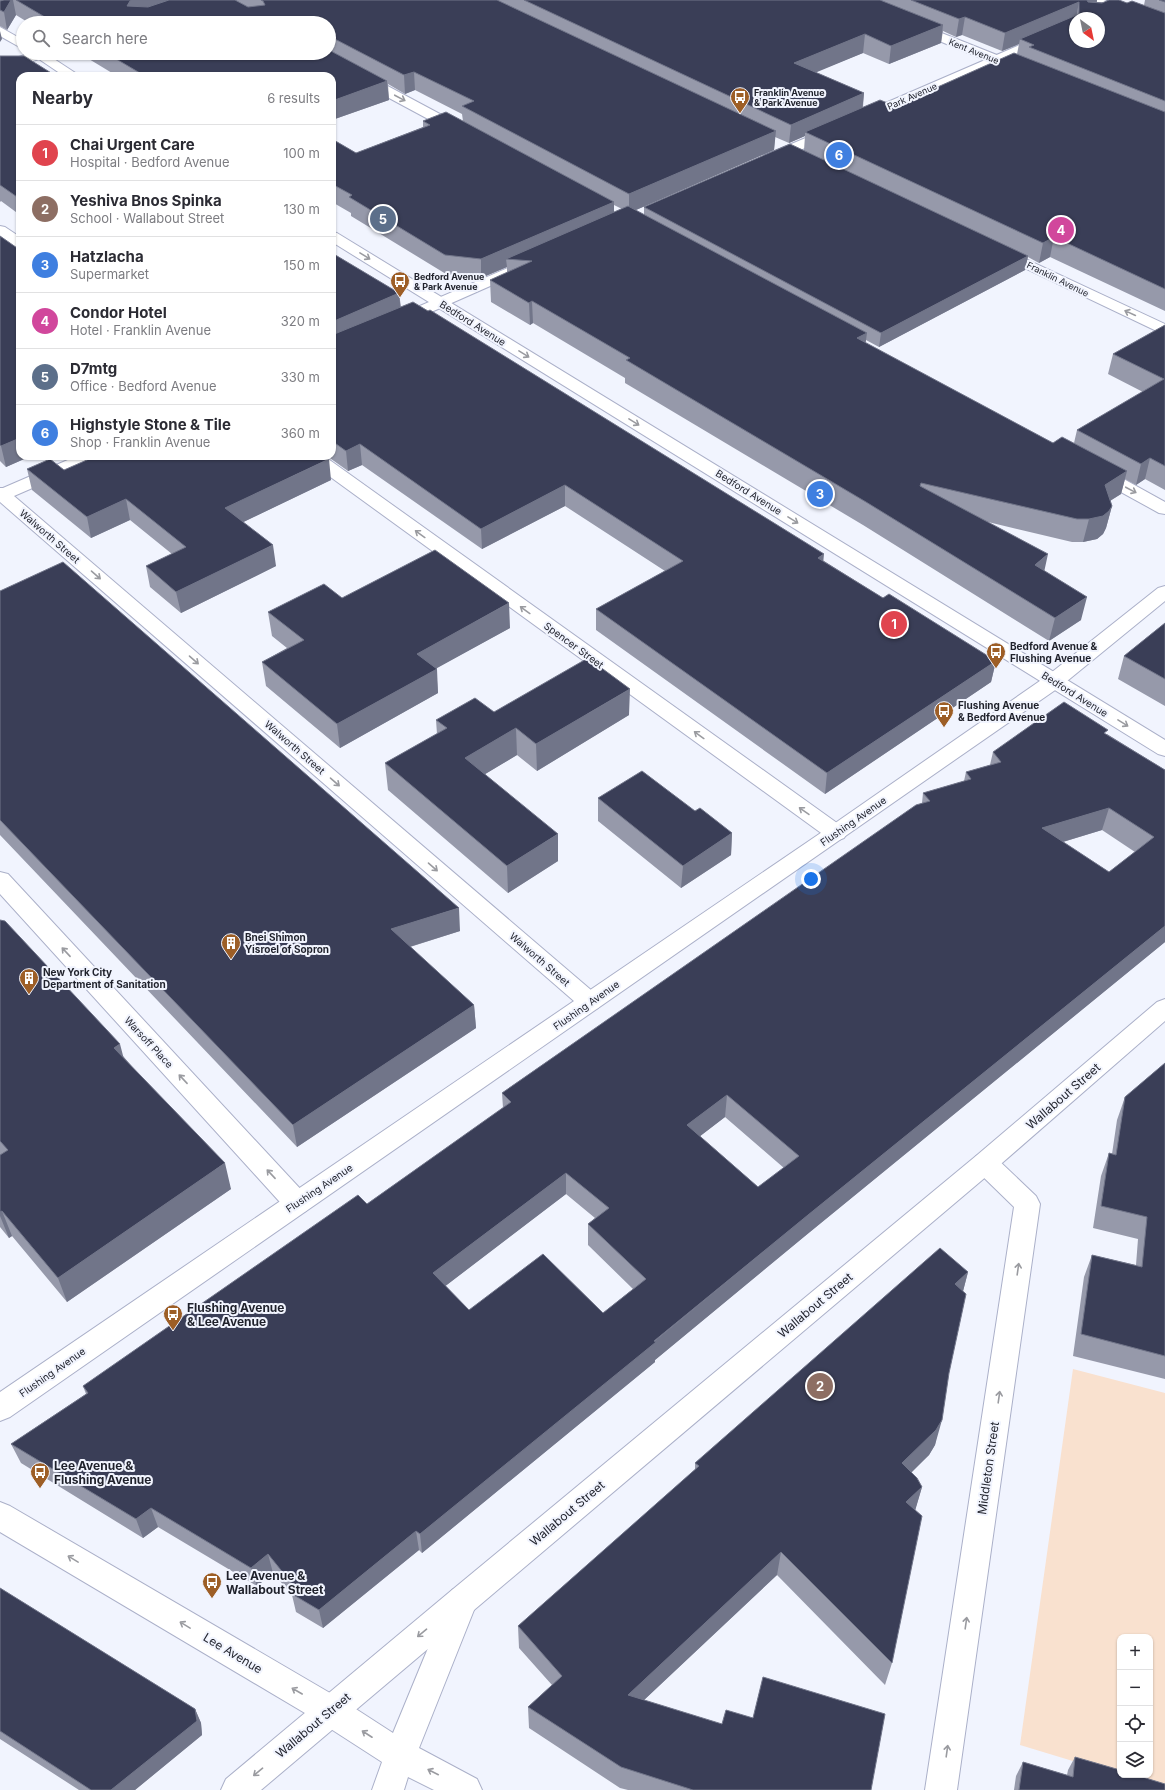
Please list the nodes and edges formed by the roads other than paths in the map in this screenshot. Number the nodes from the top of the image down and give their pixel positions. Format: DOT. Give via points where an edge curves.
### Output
graph roads {
  1 [pos="1093,0"];
  2 [pos="1128,2"];
  3 [pos="1114,8"];
  4 [pos="1105,12"];
  5 [pos="901,21"];
  6 [pos="1165,27"];
  7 [pos="1069,28"];
  8 [pos="0,31"];
  9 [pos="16,41"];
  10 [pos="21,60"];
  11 [pos="48,60"];
  12 [pos="329,60"];
  13 [pos="996,60"];
  14 [pos="0,67"];
  15 [pos="67,72"];
  16 [pos="1036,76"];
  17 [pos="470,136"];
  18 [pos="773,143"];
  19 [pos="795,153"];
  20 [pos="761,162"];
  21 [pos="0,230"];
  22 [pos="336,238"];
  23 [pos="16,241"];
  24 [pos="986,244"];
  25 [pos="530,264"];
  26 [pos="441,303"];
  27 [pos="384,328"];
  28 [pos="1165,330"];
  29 [pos="83,460"];
  30 [pos="319,460"];
  31 [pos="1080,463"];
  32 [pos="1,495"];
  33 [pos="1165,508"];
  34 [pos="1165,592"];
  35 [pos="1054,680"];
  36 [pos="1165,749"];
  37 [pos="836,833"];
  38 [pos="0,880"];
  39 [pos="590,1002"];
  40 [pos="1165,1008"];
  41 [pos="985,1163"];
  42 [pos="297,1203"];
  43 [pos="0,1408"];
  44 [pos="0,1516"];
  45 [pos="463,1600"];
  46 [pos="331,1711"];
  47 [pos="400,1755"];
  48 [pos="237,1790"];
  49 [pos="388,1790"];
  50 [pos="466,1790"];
  51 [pos="941,1790"];
  1 -- 3 [label="street"];
  2 -- 3 [label="street"];
  3 -- 4 [label="street"];
  3 -- 6 [label="street"];
  5 -- 13 [label="street, Kent Avenue"];
  7 -- 13 [label="street, Park Avenue"];
  8 -- 9 [label="street"];
  10 -- 14 [label="street"];
  11 -- 15 [label="street"];
  12 -- 17 [label="street, one-way"];
  13 -- 16 [label="street, Kent Avenue"];
  13 -- 19 [label="street, Park Avenue" via="851,123"];
  18 -- 19 [label="street"];
  19 -- 20 [label="street, Park Avenue"];
  21 -- 23 [label="street"];
  22 -- 26 [label="street, Bedford Avenue, one-way"];
  28 -- 24 [label="street, Franklin Avenue, one-way"];
  25 -- 26 [label="street"];
  26 -- 27 [label="street"];
  26 -- 35 [label="street, Bedford Avenue, one-way"];
  29 -- 32 [label="street"];
  37 -- 30 [label="street, Spencer Street, one-way"];
  31 -- 33 [label="street, one-way"];
  32 -- 39 [label="street, Walworth Street, one-way"];
  34 -- 35 [label="street, Flushing Avenue"];
  35 -- 36 [label="street, Bedford Avenue, one-way"];
  35 -- 37 [label="street, Flushing Avenue"];
  37 -- 39 [label="street, Flushing Avenue"];
  42 -- 38 [label="street, Warsoff Place, one-way"];
  39 -- 42 [label="street, Flushing Avenue"];
  40 -- 41 [label="street, Wallabout Street"];
  41 -- 45 [label="street, Wallabout Street"];
  51 -- 41 [label="street, Middleton Street, one-way" via="1027,1204"];
  42 -- 43 [label="street, Flushing Avenue"];
  46 -- 44 [label="street, Lee Avenue, one-way"];
  45 -- 46 [label="street, Wallabout Street, one-way"];
  45 -- 47 [label="street, Wallabout Street"];
  47 -- 46 [label="street, Lee Avenue, one-way"];
  46 -- 48 [label="street, Wallabout Street, one-way"];
  47 -- 49 [label="street, Wallabout Street"];
  50 -- 47 [label="street, Lee Avenue, one-way"];
}
